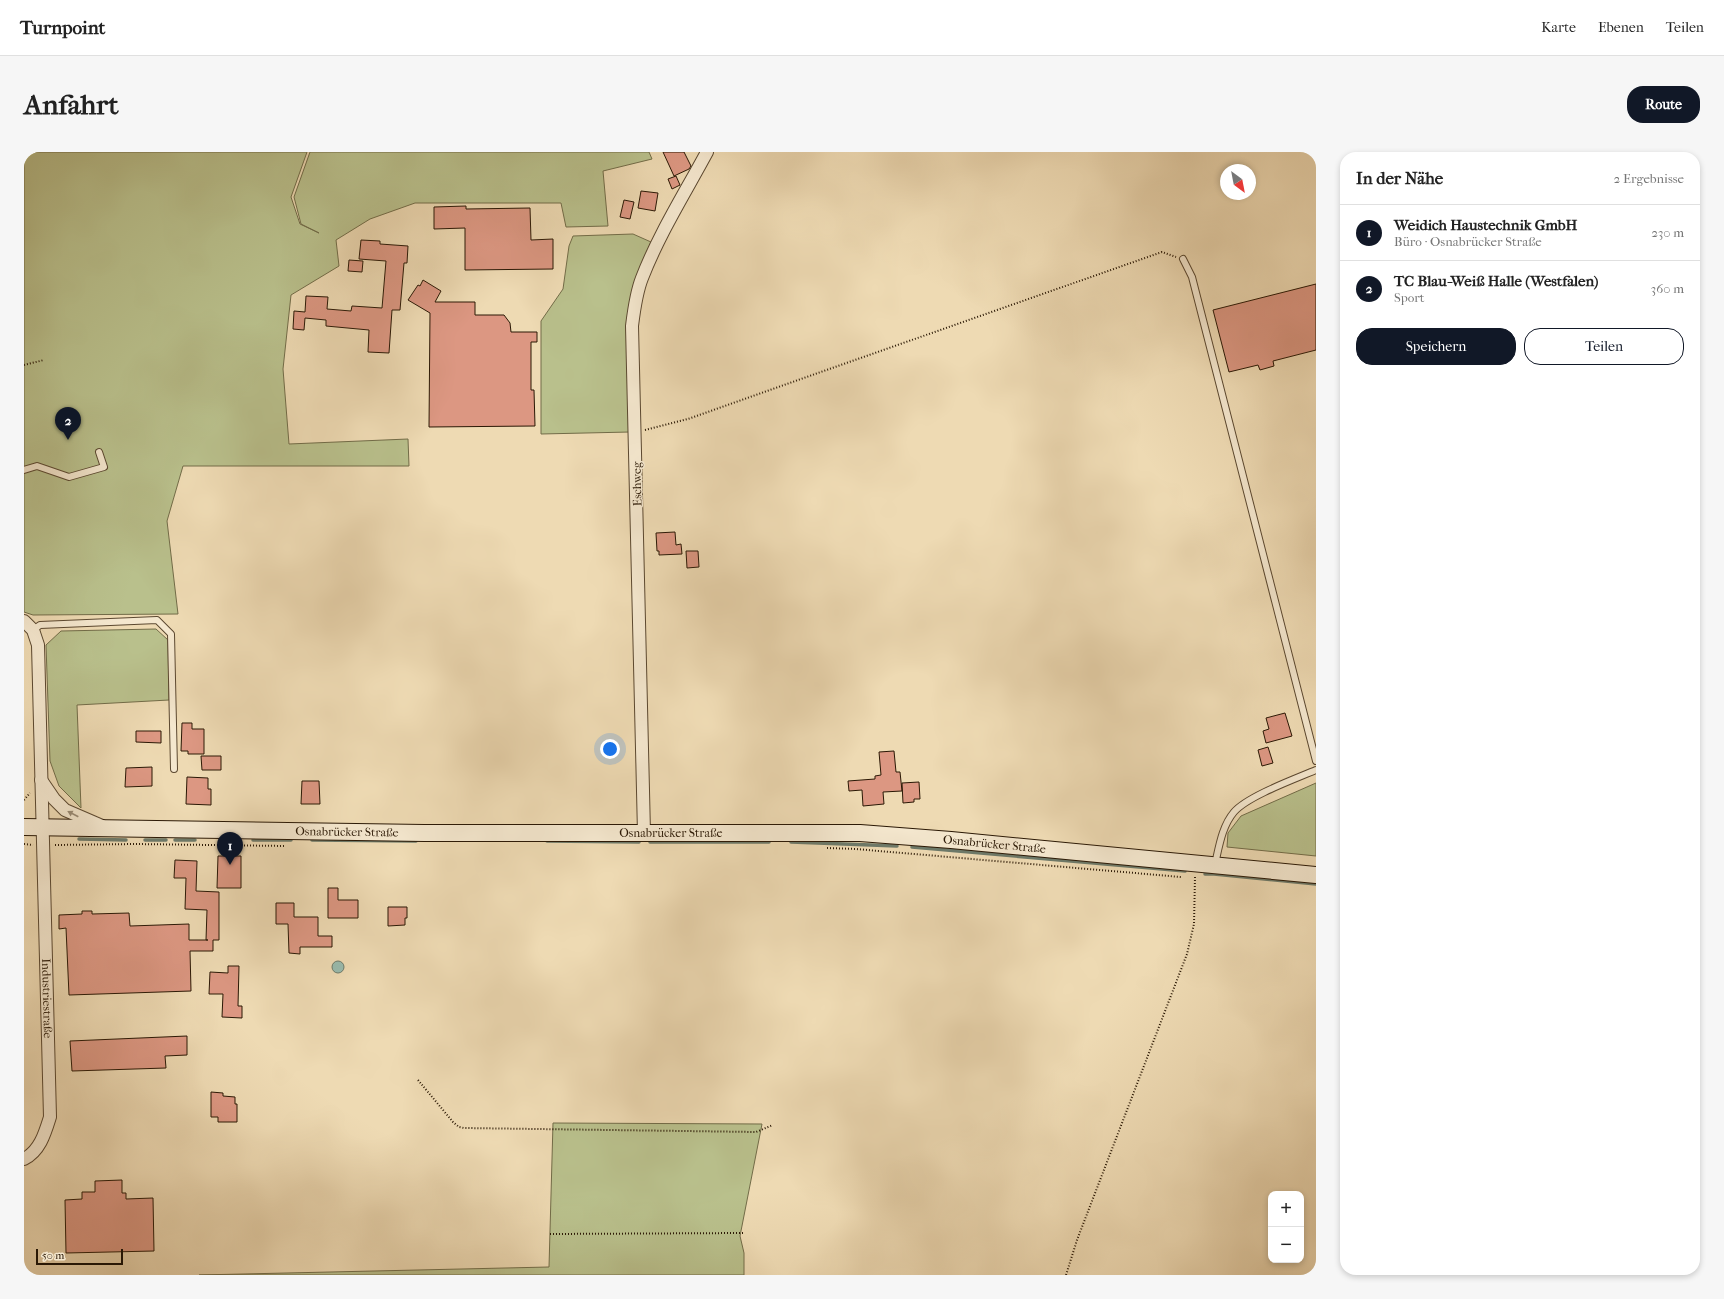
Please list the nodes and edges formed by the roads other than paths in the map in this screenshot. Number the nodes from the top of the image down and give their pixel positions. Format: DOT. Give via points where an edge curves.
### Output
graph roads {
  1 [pos="707,152"];
  2 [pos="1183,259"];
  3 [pos="99,452"];
  4 [pos="24,470"];
  5 [pos="24,621"];
  6 [pos="33,630"];
  7 [pos="1316,761"];
  8 [pos="174,769"];
  9 [pos="1316,770"];
  10 [pos="40,780"];
  11 [pos="24,828"];
  12 [pos="42,828"];
  13 [pos="109,828"];
  14 [pos="644,833"];
  15 [pos="1214,865"];
  16 [pos="1316,875"];
  17 [pos="24,1159"];
  1 -- 14 [label="street, Eschweg" via="661,236 641,278 634,304 632,326"];
  2 -- 7 [label="lane" via="1192,277"];
  3 -- 4 [label="lane" via="104,467 68,477 37,466"];
  5 -- 6 [label="street"];
  6 -- 8 [label="lane" via="40,625 157,620 171,634"];
  6 -- 10 [label="street, Industriestraße" via="38,645"];
  9 -- 15 [label="lane" via="1246,802 1234,812 1224,829"];
  10 -- 12 [label="street, Industriestraße"];
  13 -- 10 [label="street, one-way" via="65,810"];
  11 -- 12 [label="main road, Osnabrücker Straße"];
  12 -- 13 [label="main road, Osnabrücker Straße"];
  12 -- 17 [label="street, Industriestraße" via="50,1117 44,1138 31,1156"];
  13 -- 14 [label="main road, Osnabrücker Straße" via="424,833"];
  14 -- 15 [label="main road, Osnabrücker Straße" via="860,833"];
  15 -- 16 [label="main road, Osnabrücker Straße"];
}
